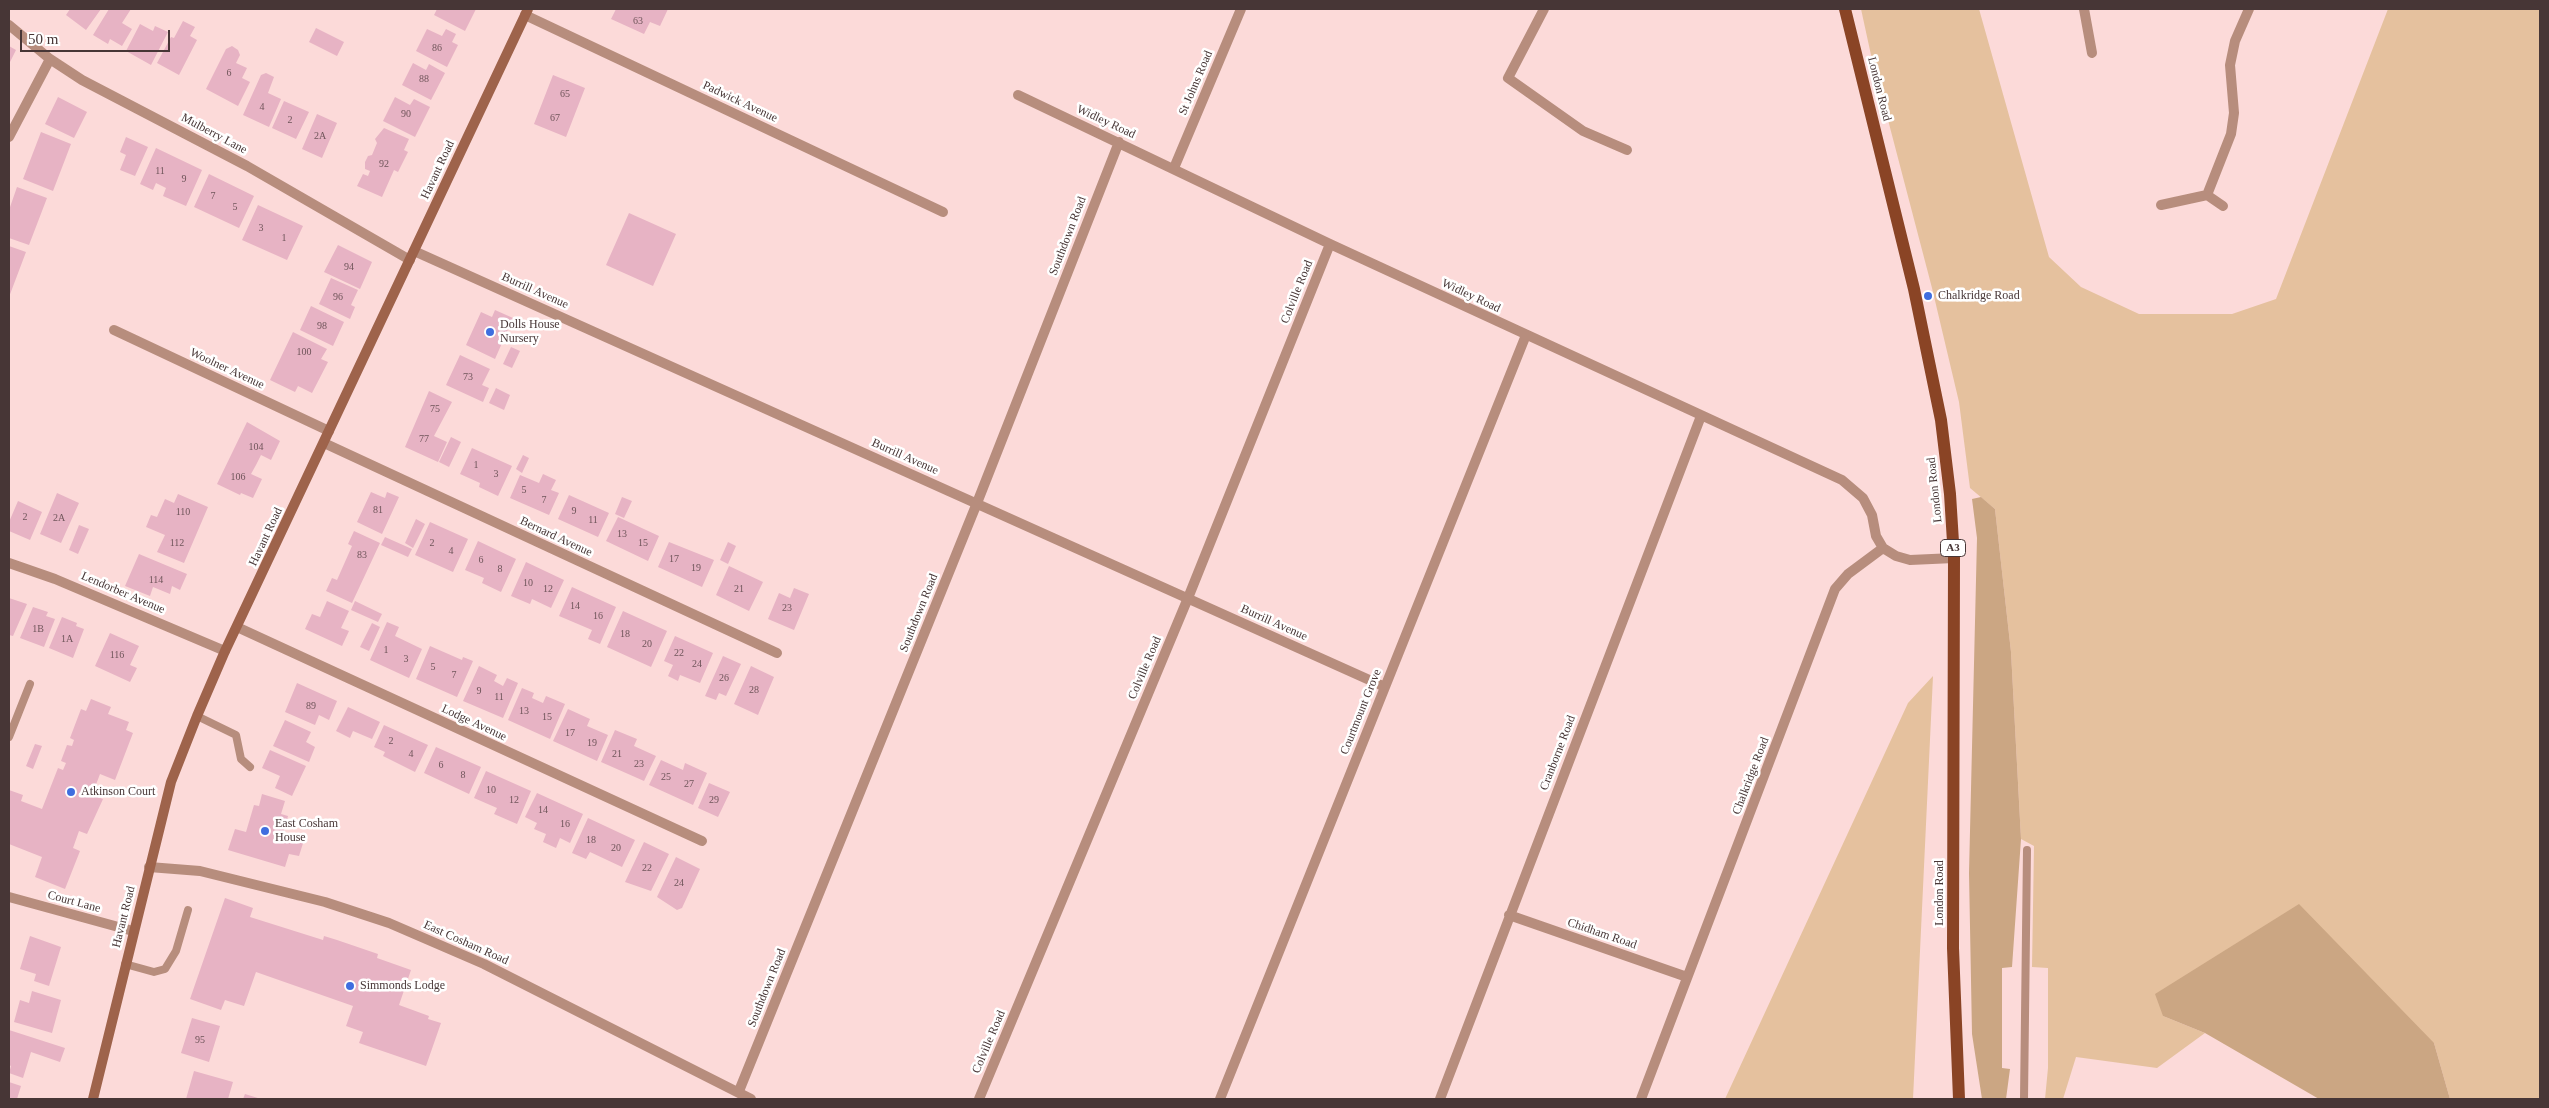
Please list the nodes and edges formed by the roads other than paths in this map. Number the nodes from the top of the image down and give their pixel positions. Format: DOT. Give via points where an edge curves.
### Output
graph roads {
  1 [pos="1241,9"];
  2 [pos="1544,9"];
  3 [pos="1845,9"];
  4 [pos="2084,9"];
  5 [pos="2249,9"];
  6 [pos="527,12"];
  7 [pos="9,25"];
  8 [pos="2092,53"];
  9 [pos="50,59"];
  10 [pos="1018,95"];
  11 [pos="9,136"];
  12 [pos="1119,142"];
  13 [pos="1627,150"];
  14 [pos="1174,168"];
  15 [pos="2207,195"];
  16 [pos="2161,205"];
  17 [pos="2223,206"];
  18 [pos="943,212"];
  19 [pos="1330,244"];
  20 [pos="412,256"];
  21 [pos="114,330"];
  22 [pos="1526,336"];
  23 [pos="1701,416"];
  24 [pos="329,431"];
  25 [pos="324,443"];
  26 [pos="977,503"];
  27 [pos="1883,548"];
  28 [pos="1954,558"];
  29 [pos="9,563"];
  30 [pos="1188,598"];
  31 [pos="237,627"];
  32 [pos="225,651"];
  33 [pos="777,652"];
  34 [pos="30,684"];
  35 [pos="1384,687"];
  36 [pos="197,716"];
  37 [pos="9,737"];
  38 [pos="250,767"];
  39 [pos="702,841"];
  40 [pos="2026,850"];
  41 [pos="149,867"];
  42 [pos="9,897"];
  43 [pos="188,910"];
  44 [pos="1509,915"];
  45 [pos="132,931"];
  46 [pos="125,964"];
  47 [pos="1687,977"];
  48 [pos="739,1091"];
  49 [pos="93,1099"];
  50 [pos="751,1099"];
  51 [pos="979,1099"];
  52 [pos="1220,1099"];
  53 [pos="1440,1099"];
  54 [pos="1641,1099"];
  55 [pos="1959,1099"];
  56 [pos="2024,1099"];
  1 -- 14 [label="street, St Johns Road"];
  2 -- 13 [label="street" via="1508,78 1583,131"];
  3 -- 28 [label="main road, London Road / A3" via="1914,289 1941,420"];
  4 -- 8 [label="street"];
  5 -- 15 [label="street" via="2235,41 2230,65 2234,113 2231,134"];
  6 -- 18 [label="street, Padwick Avenue"];
  6 -- 20 [label="street, Havant Road"];
  7 -- 9 [label="street, Mulberry Lane"];
  9 -- 11 [label="street"];
  9 -- 20 [label="street, Mulberry Lane" via="82,80"];
  10 -- 12 [label="street, Widley Road"];
  12 -- 14 [label="street, Widley Road"];
  12 -- 26 [label="street, Southdown Road"];
  14 -- 19 [label="street, Widley Road"];
  15 -- 16 [label="street"];
  15 -- 17 [label="street"];
  19 -- 22 [label="street, Widley Road"];
  19 -- 30 [label="street, Colville Road"];
  20 -- 24 [label="street, Havant Road"];
  20 -- 26 [label="street, Burrill Avenue"];
  21 -- 24 [label="street, Woolner Avenue"];
  22 -- 23 [label="street, Widley Road"];
  22 -- 35 [label="street, Courtmount Grove"];
  23 -- 27 [label="street, Widley Road" via="1842,480 1863,498"];
  23 -- 44 [label="street, Cranborne Road"];
  24 -- 25 [label="street, Havant Road"];
  25 -- 31 [label="street, Havant Road"];
  25 -- 33 [label="street, Bernard Avenue"];
  26 -- 30 [label="street, Burrill Avenue"];
  26 -- 48 [label="street, Southdown Road"];
  27 -- 28 [label="street" via="1910,560"];
  27 -- 47 [label="street, Chalkridge Road" via="1848,574 1836,589"];
  28 -- 55 [label="main road, London Road / A3" via="1953,948"];
  29 -- 32 [label="street, Lendorber Avenue" via="56,579"];
  30 -- 35 [label="street, Burrill Avenue"];
  30 -- 51 [label="street, Colville Road"];
  31 -- 32 [label="street, Havant Road"];
  31 -- 39 [label="street, Lodge Avenue"];
  32 -- 36 [label="street, Havant Road"];
  34 -- 37 [label="lane"];
  35 -- 52 [label="street, Courtmount Grove"];
  36 -- 38 [label="lane" via="236,735 241,759"];
  36 -- 41 [label="street, Havant Road" via="171,782"];
  40 -- 56 [label="lane"];
  41 -- 45 [label="street, Havant Road"];
  41 -- 48 [label="street, East Cosham Road" via="208,873 325,902 389,923 484,964"];
  42 -- 45 [label="street, Court Lane"];
  43 -- 46 [label="lane" via="176,951 165,969 154,972"];
  44 -- 47 [label="street, Chidham Road"];
  44 -- 53 [label="street, Cranborne Road"];
  45 -- 46 [label="street, Havant Road"];
  46 -- 49 [label="street, Havant Road"];
  47 -- 54 [label="street, Chalkridge Road"];
  48 -- 50 [label="street, East Cosham Road"];
}
